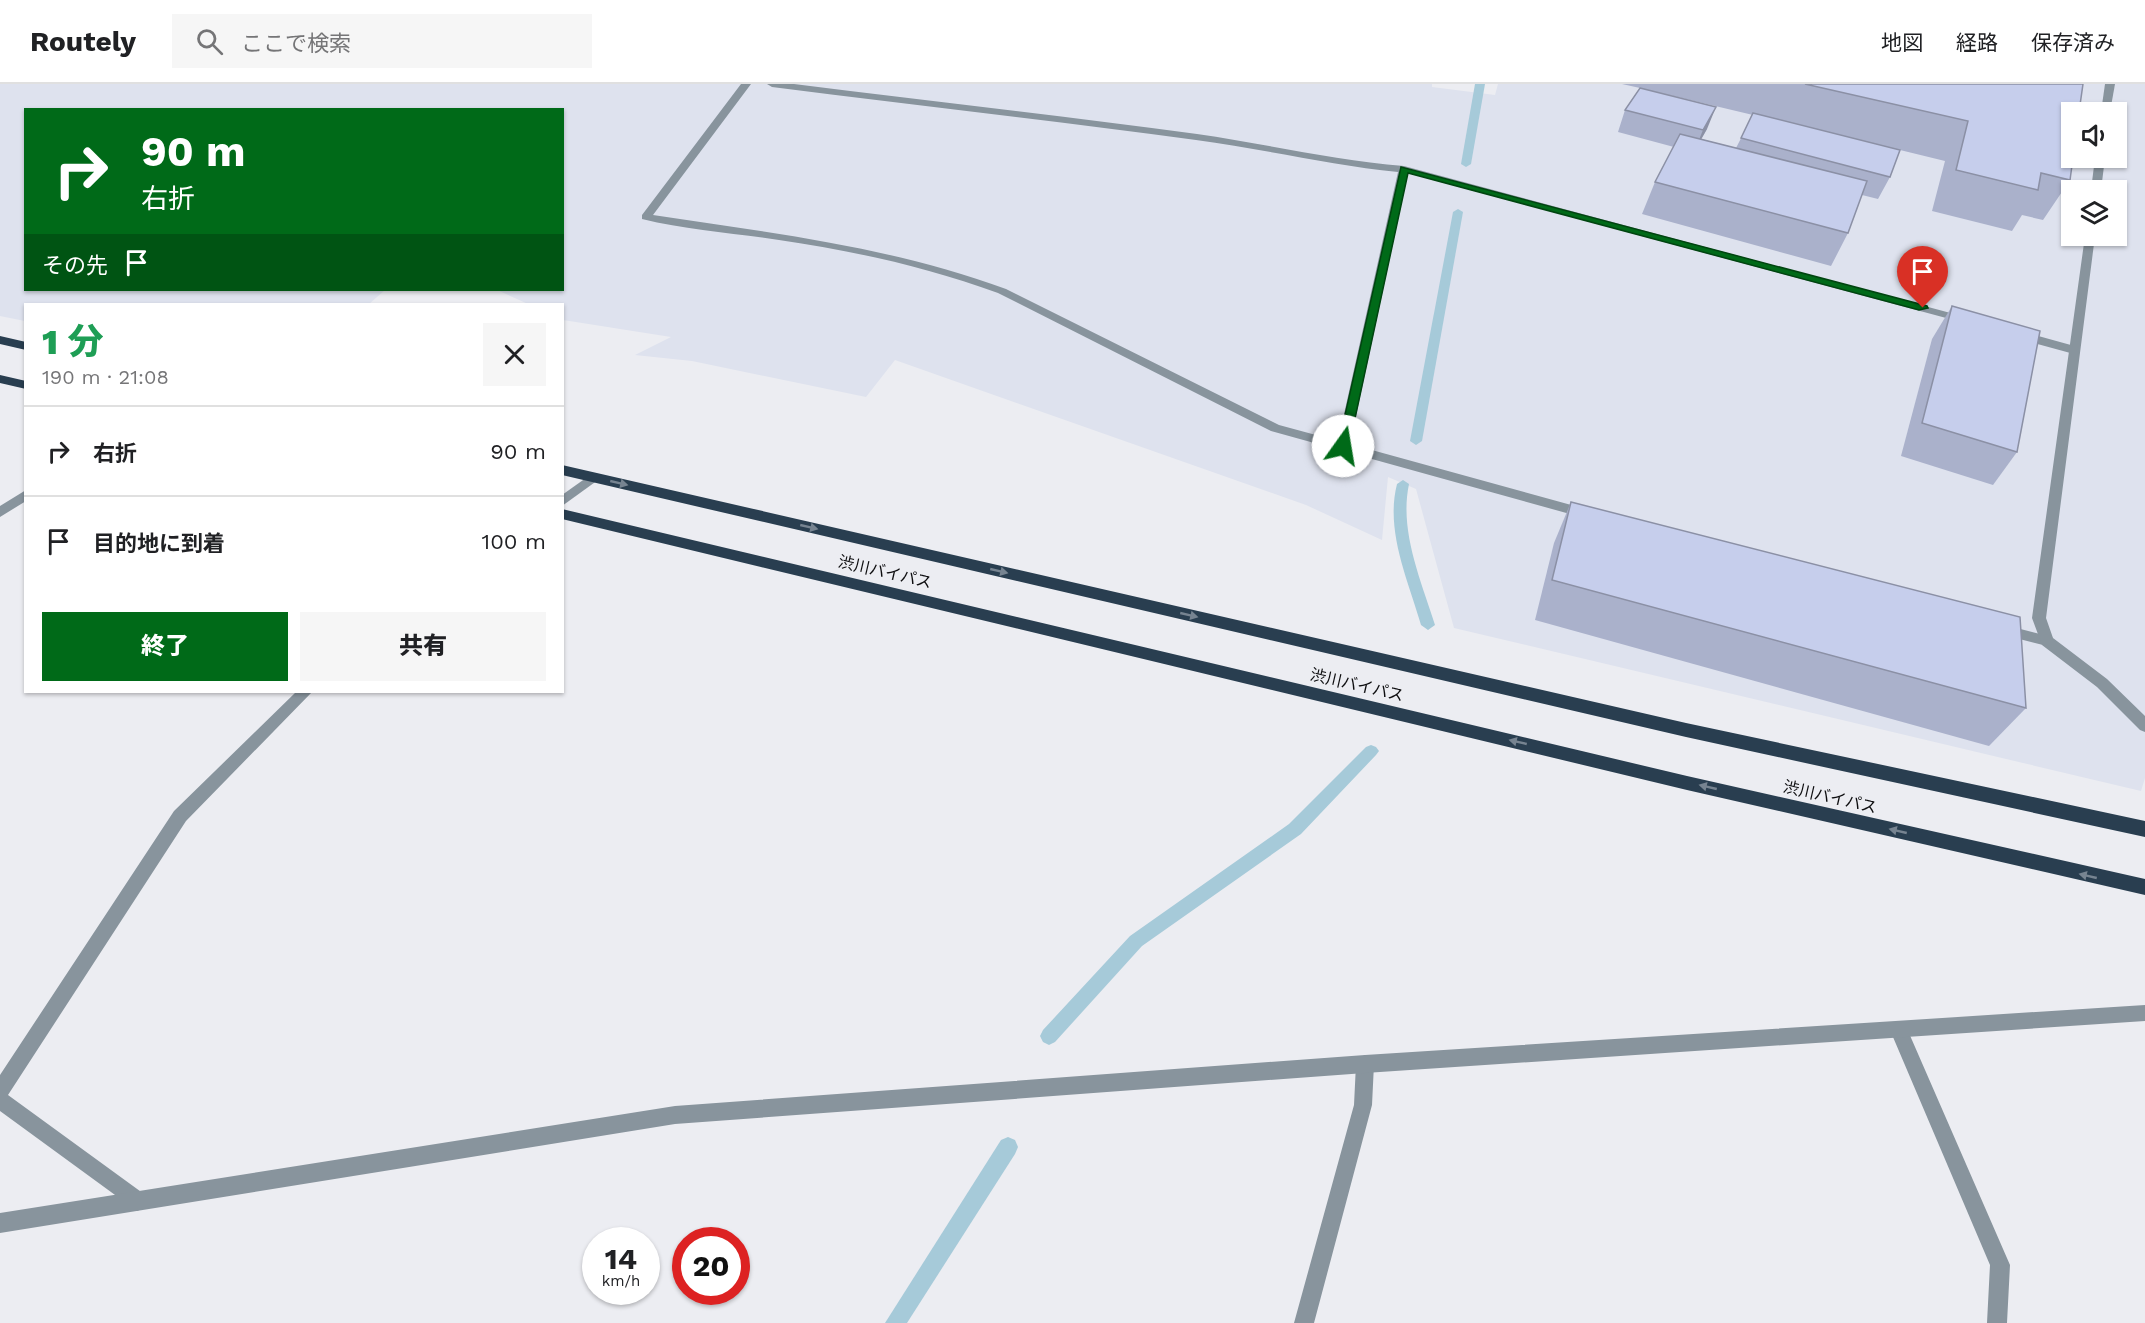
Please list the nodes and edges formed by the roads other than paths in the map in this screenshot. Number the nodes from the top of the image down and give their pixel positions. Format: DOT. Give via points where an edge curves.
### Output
graph roads {
  1 [pos="746,84"];
  2 [pos="772,84"];
  3 [pos="2110,84"];
  4 [pos="2107,102"];
  5 [pos="1404,169"];
  6 [pos="2089,246"];
  7 [pos="1971,322"];
  8 [pos="2006,331"];
  9 [pos="0,340"];
  10 [pos="24,346"];
  11 [pos="2074,350"];
  12 [pos="0,379"];
  13 [pos="24,385"];
  14 [pos="1343,446"];
  15 [pos="564,470"];
  16 [pos="593,477"];
  17 [pos="24,495"];
  18 [pos="564,500"];
  19 [pos="0,512"];
  20 [pos="564,514"];
  21 [pos="1597,517"];
  22 [pos="1989,625"];
  23 [pos="2047,641"];
  24 [pos="304,693"];
  25 [pos="2145,726"];
  26 [pos="2145,829"];
  27 [pos="2145,886"];
  28 [pos="2145,1013"];
  29 [pos="1899,1030"];
  30 [pos="1365,1064"];
  31 [pos="0,1091"];
  32 [pos="0,1100"];
  33 [pos="137,1201"];
  34 [pos="0,1223"];
  35 [pos="1304,1323"];
  36 [pos="1997,1323"];
  1 -- 14 [label="street" via="646,217 860,251 961,274 1275,428"];
  2 -- 5 [label="street" via="1195,136 1348,164"];
  3 -- 4 [label="street"];
  5 -- 7 [label="street"];
  5 -- 14 [label="street"];
  6 -- 11 [label="street"];
  8 -- 11 [label="street"];
  9 -- 10 [label="highway"];
  11 -- 23 [label="street" via="2039,618"];
  12 -- 13 [label="highway"];
  14 -- 21 [label="street"];
  15 -- 16 [label="highway, 渋川バイパス"];
  16 -- 18 [label="street"];
  16 -- 26 [label="highway, 渋川バイパス, one-way" via="1686,730"];
  17 -- 19 [label="street"];
  27 -- 20 [label="highway, 渋川バイパス, one-way" via="2100,879 1687,783"];
  22 -- 23 [label="street"];
  23 -- 25 [label="street" via="2102,683"];
  24 -- 31 [label="street" via="180,816"];
  28 -- 29 [label="street"];
  29 -- 30 [label="street"];
  29 -- 36 [label="street" via="2000,1265"];
  30 -- 33 [label="street" via="675,1115"];
  30 -- 35 [label="street" via="1363,1105"];
  32 -- 33 [label="street"];
  33 -- 34 [label="street"];
}
